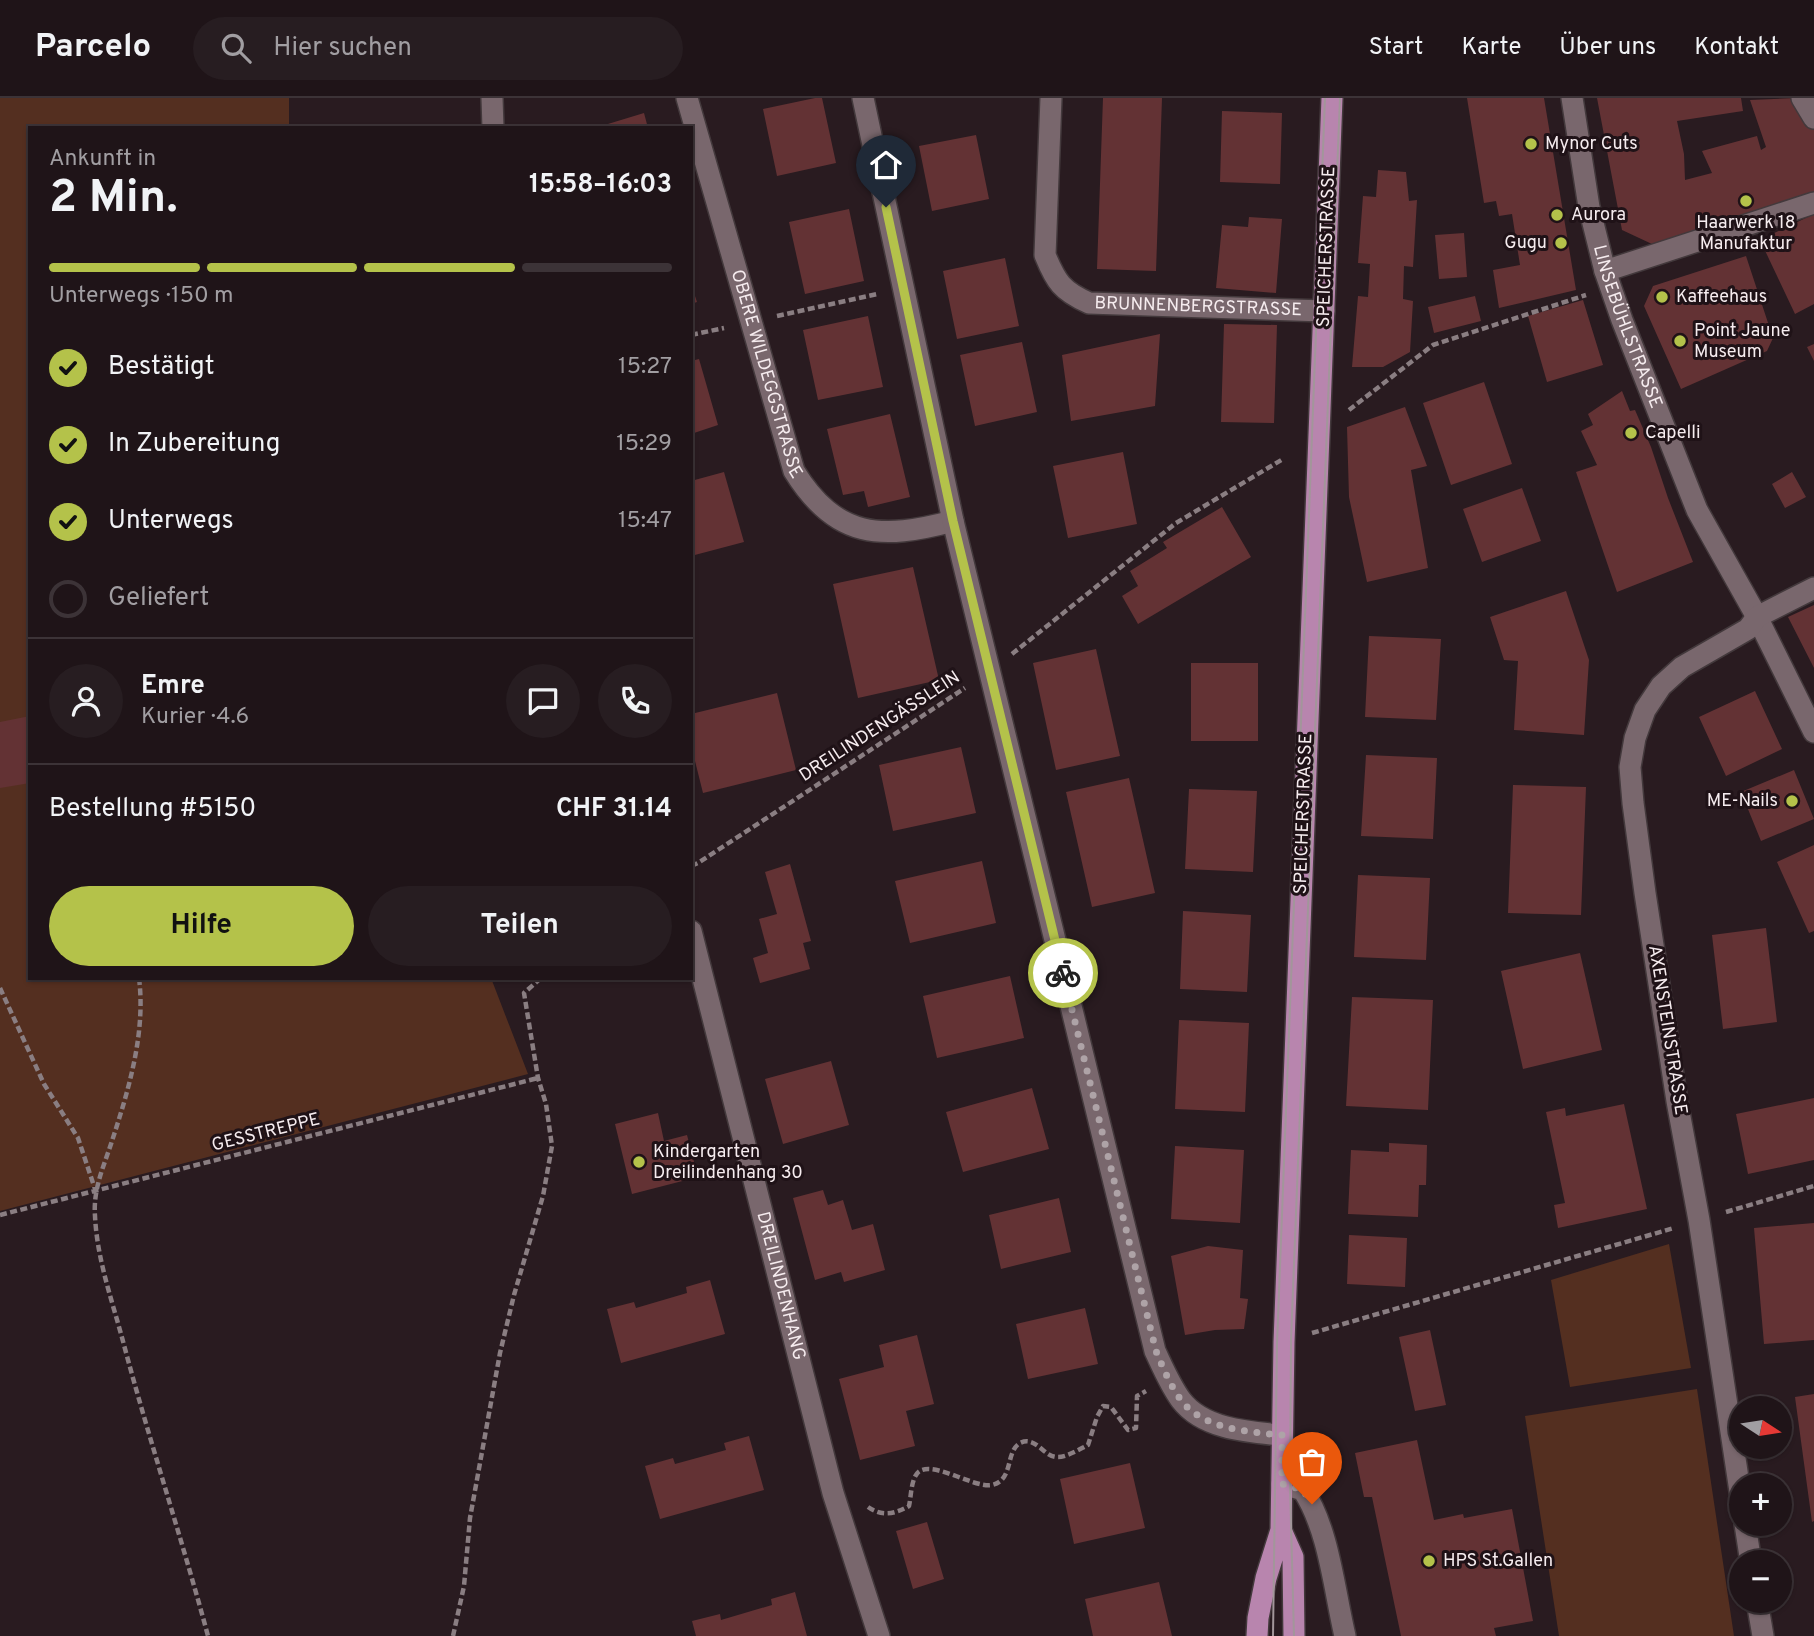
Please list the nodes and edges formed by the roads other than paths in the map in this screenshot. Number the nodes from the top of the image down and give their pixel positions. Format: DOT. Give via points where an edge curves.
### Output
graph roads {
  1 [pos="492,98"];
  2 [pos="687,98"];
  3 [pos="863,98"];
  4 [pos="1051,98"];
  5 [pos="1332,98"];
  6 [pos="1572,98"];
  7 [pos="1802,98"];
  8 [pos="1814,118"];
  9 [pos="493,126"];
  10 [pos="1814,204"];
  11 [pos="1605,271"];
  12 [pos="1324,311"];
  13 [pos="953,521"];
  14 [pos="1814,588"];
  15 [pos="1757,617"];
  16 [pos="1814,732"];
  17 [pos="693,939"];
  18 [pos="1282,1435"];
  19 [pos="1737,1473"];
  20 [pos="1282,1484"];
  21 [pos="1281,1530"];
  22 [pos="1759,1613"];
  23 [pos="879,1636"];
  24 [pos="1257,1636"];
  25 [pos="1294,1636"];
  26 [pos="1345,1636"];
  27 [pos="1763,1636"];
  1 -- 9 [label="street"];
  2 -- 13 [label="street, OBERE WILDEGGSTRASSE" via="794,471 807,492 826,512 852,527 909,530"];
  3 -- 13 [label="street"];
  4 -- 12 [label="street, BRUNNENBERGSTRASSE" via="1045,255 1068,293 1089,303"];
  5 -- 12 [label="main road, SPEICHERSTRASSE"];
  6 -- 11 [label="street, LINSEBÜHLSTRASSE" via="1589,207"];
  7 -- 8 [label="street"];
  10 -- 11 [label="street"];
  11 -- 15 [label="street, LINSEBÜHLSTRASSE" via="1680,473"];
  12 -- 18 [label="main road, SPEICHERSTRASSE"];
  13 -- 18 [label="street" via="1156,1351 1182,1402 1198,1415 1227,1427"];
  14 -- 15 [label="street, AXENSTEINSTRASSE"];
  15 -- 16 [label="street, LINSEBÜHLSTRASSE"];
  15 -- 19 [label="street, AXENSTEINSTRASSE" via="1748,629 1682,667 1661,686 1645,710 1630,767 1647,906"];
  17 -- 23 [label="street, DREILINDENHANG" via="833,1493"];
  18 -- 20 [label="main road, SPEICHERSTRASSE"];
  20 -- 21 [label="main road, SPEICHERSTRASSE"];
  20 -- 26 [label="street" via="1303,1490 1321,1525"];
  21 -- 24 [label="main road, SPEICHERSTRASSE" via="1266,1578"];
  21 -- 25 [label="main road, SPEICHERSTRASSE" via="1293,1557"];
  22 -- 27 [label="street"];
}
